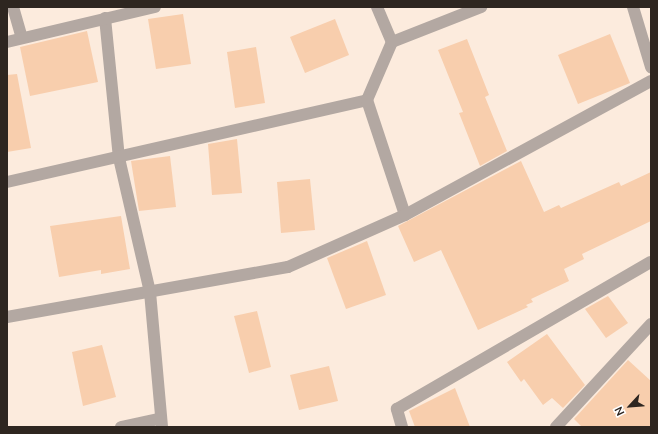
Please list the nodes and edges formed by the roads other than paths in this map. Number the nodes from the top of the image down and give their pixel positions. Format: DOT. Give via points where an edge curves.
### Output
graph roads {
  1 [pos="14,7"];
  2 [pos="155,7"];
  3 [pos="377,7"];
  4 [pos="481,7"];
  5 [pos="633,7"];
  6 [pos="105,18"];
  7 [pos="22,38"];
  8 [pos="7,42"];
  9 [pos="392,42"];
  10 [pos="651,67"];
  11 [pos="651,81"];
  12 [pos="367,100"];
  13 [pos="119,158"];
  14 [pos="7,182"];
  15 [pos="405,215"];
  16 [pos="651,262"];
  17 [pos="150,292"];
  18 [pos="7,317"];
  19 [pos="651,324"];
  20 [pos="161,423"];
  21 [pos="121,427"];
  22 [pos="402,427"];
  23 [pos="556,427"];
  1 -- 7 [label="street"];
  2 -- 6 [label="street"];
  3 -- 9 [label="street"];
  4 -- 9 [label="street"];
  5 -- 10 [label="street"];
  6 -- 7 [label="street"];
  6 -- 13 [label="street"];
  7 -- 8 [label="street"];
  9 -- 12 [label="street"];
  11 -- 15 [label="street"];
  12 -- 13 [label="street"];
  12 -- 15 [label="street"];
  13 -- 14 [label="street"];
  13 -- 17 [label="street"];
  15 -- 17 [label="street" via="288,267"];
  16 -- 22 [label="street" via="397,409"];
  17 -- 18 [label="street"];
  17 -- 20 [label="street"];
  19 -- 23 [label="street"];
  20 -- 21 [label="street"];
}
